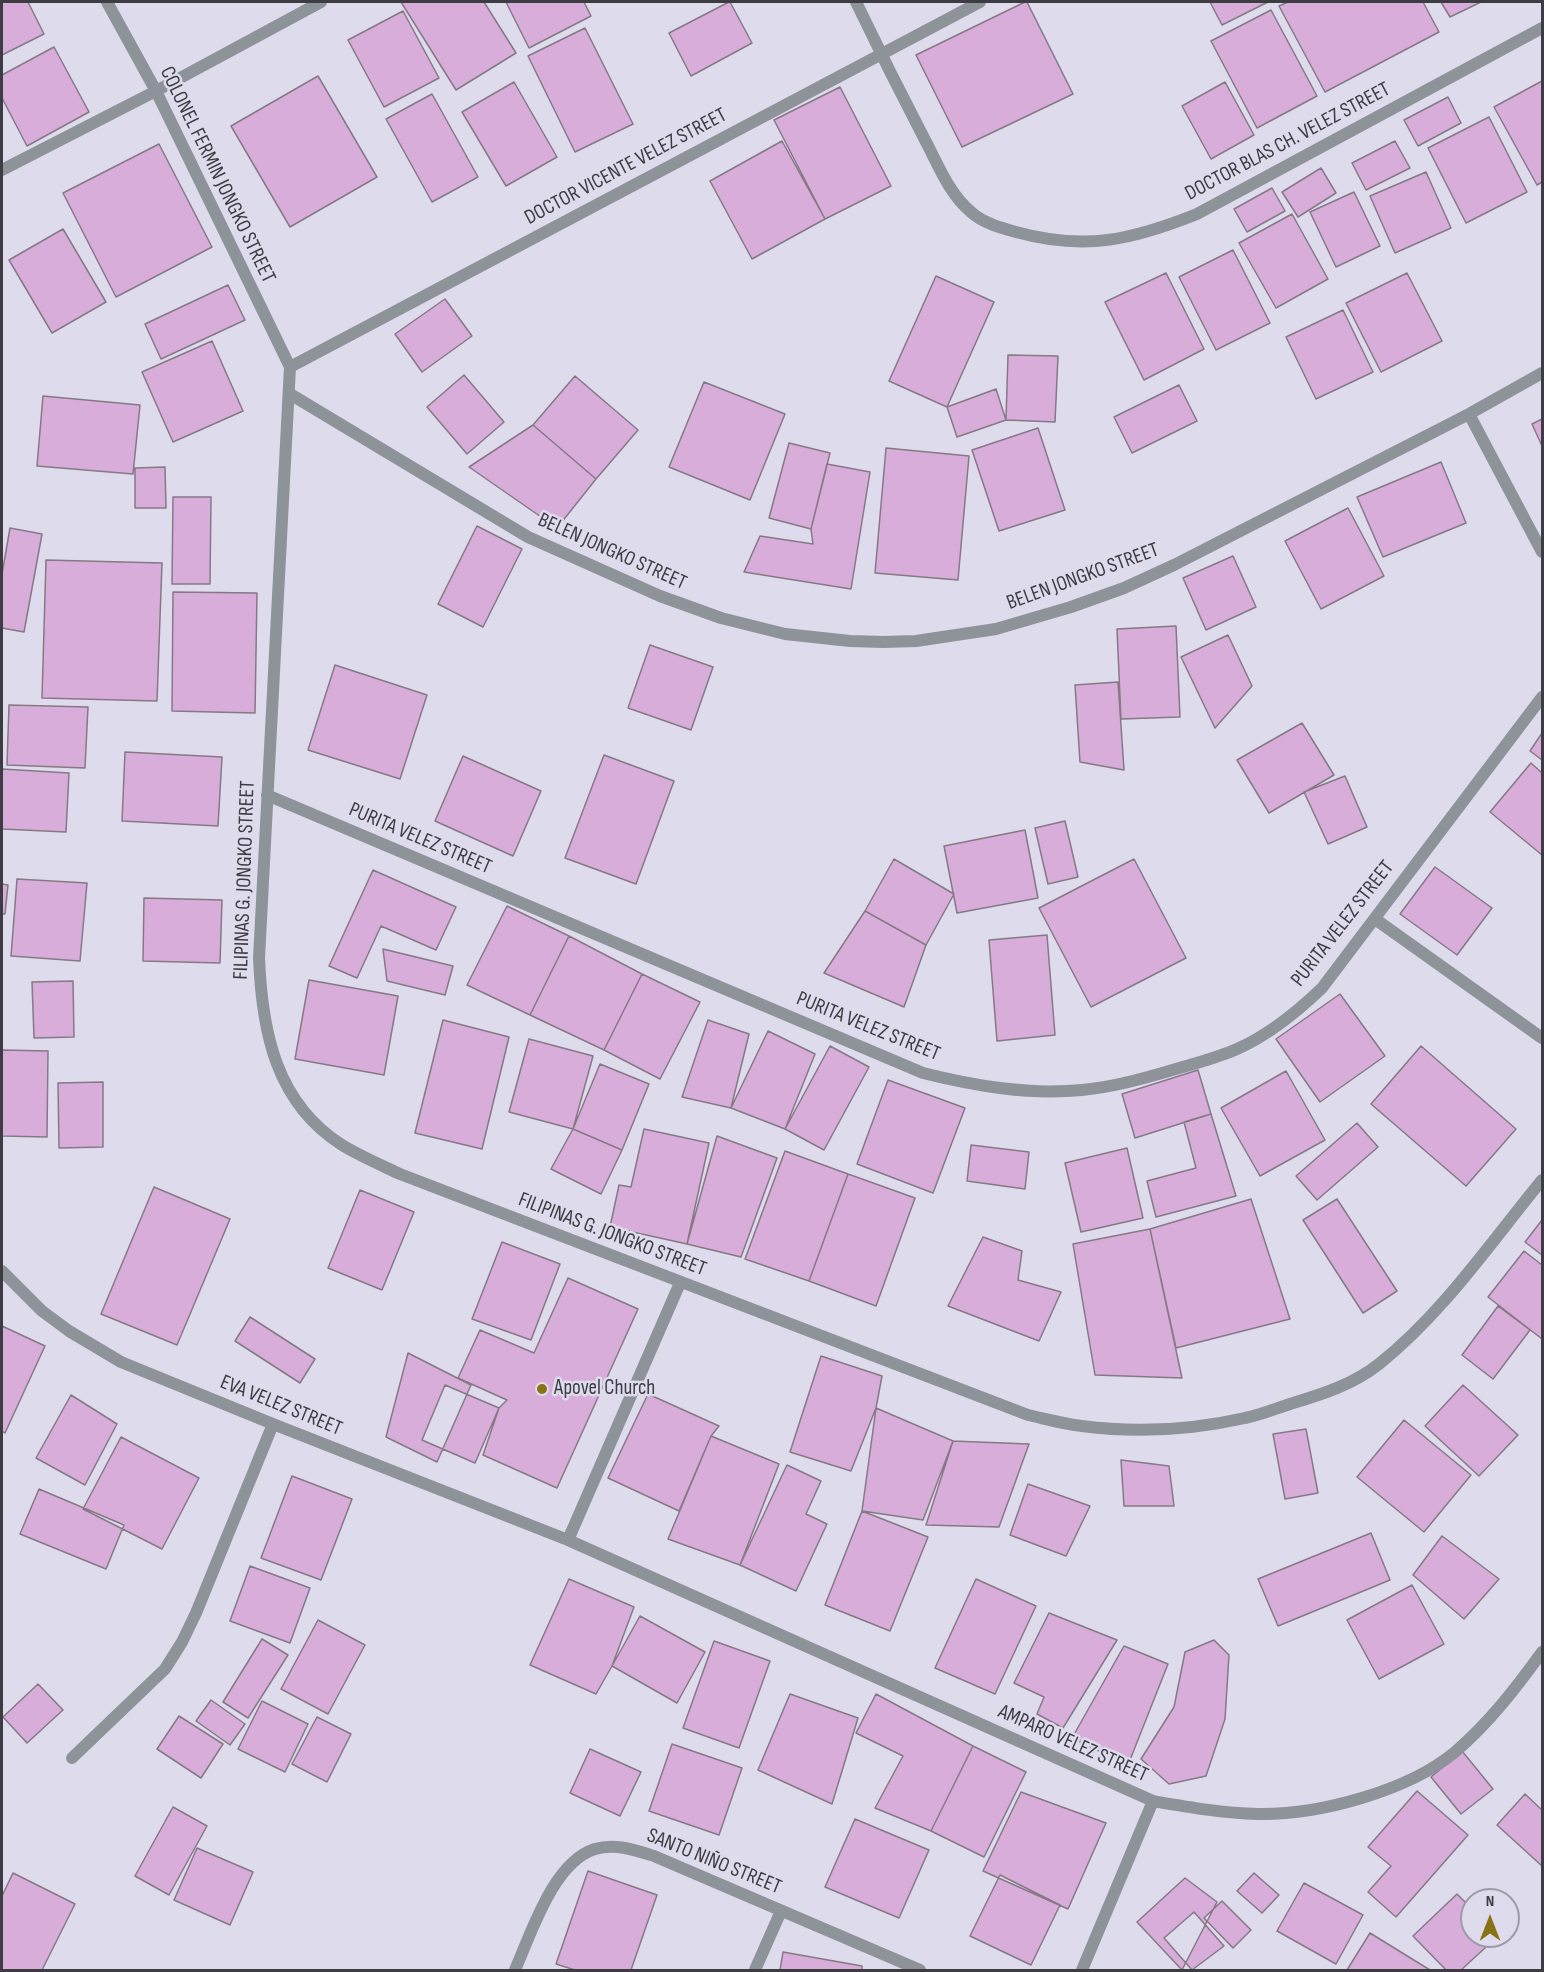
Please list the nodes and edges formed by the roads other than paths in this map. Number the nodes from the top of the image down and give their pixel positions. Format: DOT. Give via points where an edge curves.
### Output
graph roads {
  1 [pos="107,2"];
  2 [pos="321,2"];
  3 [pos="856,2"];
  4 [pos="980,2"];
  5 [pos="1542,28"];
  6 [pos="881,55"];
  7 [pos="156,91"];
  8 [pos="2,170"];
  9 [pos="290,367"];
  10 [pos="1542,373"];
  11 [pos="290,394"];
  12 [pos="1469,414"];
  13 [pos="1542,552"];
  14 [pos="1542,697"];
  15 [pos="267,795"];
  16 [pos="1375,919"];
  17 [pos="1542,1038"];
  18 [pos="1542,1180"];
  19 [pos="2,1271"];
  20 [pos="680,1283"];
  21 [pos="273,1424"];
  22 [pos="568,1540"];
  23 [pos="1542,1652"];
  24 [pos="72,1758"];
  25 [pos="1153,1801"];
  26 [pos="781,1911"];
  27 [pos="515,1971"];
  28 [pos="755,1971"];
  29 [pos="920,1971"];
  30 [pos="1082,1971"];
  1 -- 7 [label="street, COLONEL FERMIN JONGKO STREET"];
  2 -- 7 [label="street"];
  3 -- 6 [label="street, DOCTOR BLAS CH. VELEZ STREET"];
  4 -- 6 [label="street, DOCTOR VICENTE VELEZ STREET"];
  5 -- 6 [label="street, DOCTOR BLAS CH. VELEZ STREET" via="1197,214 1126,238 1084,243 1038,238 997,227 971,212 950,188"];
  6 -- 9 [label="street, DOCTOR VICENTE VELEZ STREET"];
  7 -- 8 [label="street"];
  7 -- 9 [label="street, COLONEL FERMIN JONGKO STREET"];
  9 -- 11 [label="street, FILIPINAS G. JONGKO STREET"];
  10 -- 12 [label="street, BELEN JONGKO STREET"];
  11 -- 12 [label="street, BELEN JONGKO STREET" via="528,537 660,596 721,618 785,634 883,642 996,629 1124,588"];
  11 -- 15 [label="street, FILIPINAS G. JONGKO STREET"];
  12 -- 13 [label="street"];
  14 -- 16 [label="street, PURITA VELEZ STREET"];
  15 -- 16 [label="street, PURITA VELEZ STREET" via="923,1073 1003,1089 1056,1091 1136,1081 1238,1049 1285,1020 1322,988"];
  15 -- 20 [label="street, FILIPINAS G. JONGKO STREET" via="260,989 274,1060 299,1107 342,1145 400,1174"];
  16 -- 17 [label="street"];
  18 -- 20 [label="street, FILIPINAS G. JONGKO STREET" via="1440,1304 1378,1365 1354,1380 1301,1401 1246,1418 1190,1427 1134,1431 1028,1415"];
  19 -- 21 [label="street, EVA VELEZ STREET" via="42,1311 96,1348 121,1362"];
  20 -- 22 [label="street"];
  21 -- 22 [label="street, EVA VELEZ STREET"];
  21 -- 24 [label="street" via="182,1642 165,1669"];
  22 -- 25 [label="street, AMPARO VELEZ STREET"];
  23 -- 25 [label="street, AMPARO VELEZ STREET" via="1485,1725 1454,1753 1412,1780 1315,1808 1260,1814 1207,1811"];
  25 -- 30 [label="street"];
  26 -- 27 [label="street, SANTO NIÑO STREET" via="654,1856 624,1847 595,1849 573,1861 556,1882"];
  26 -- 28 [label="street"];
  26 -- 29 [label="street, SANTO NIÑO STREET"];
}
